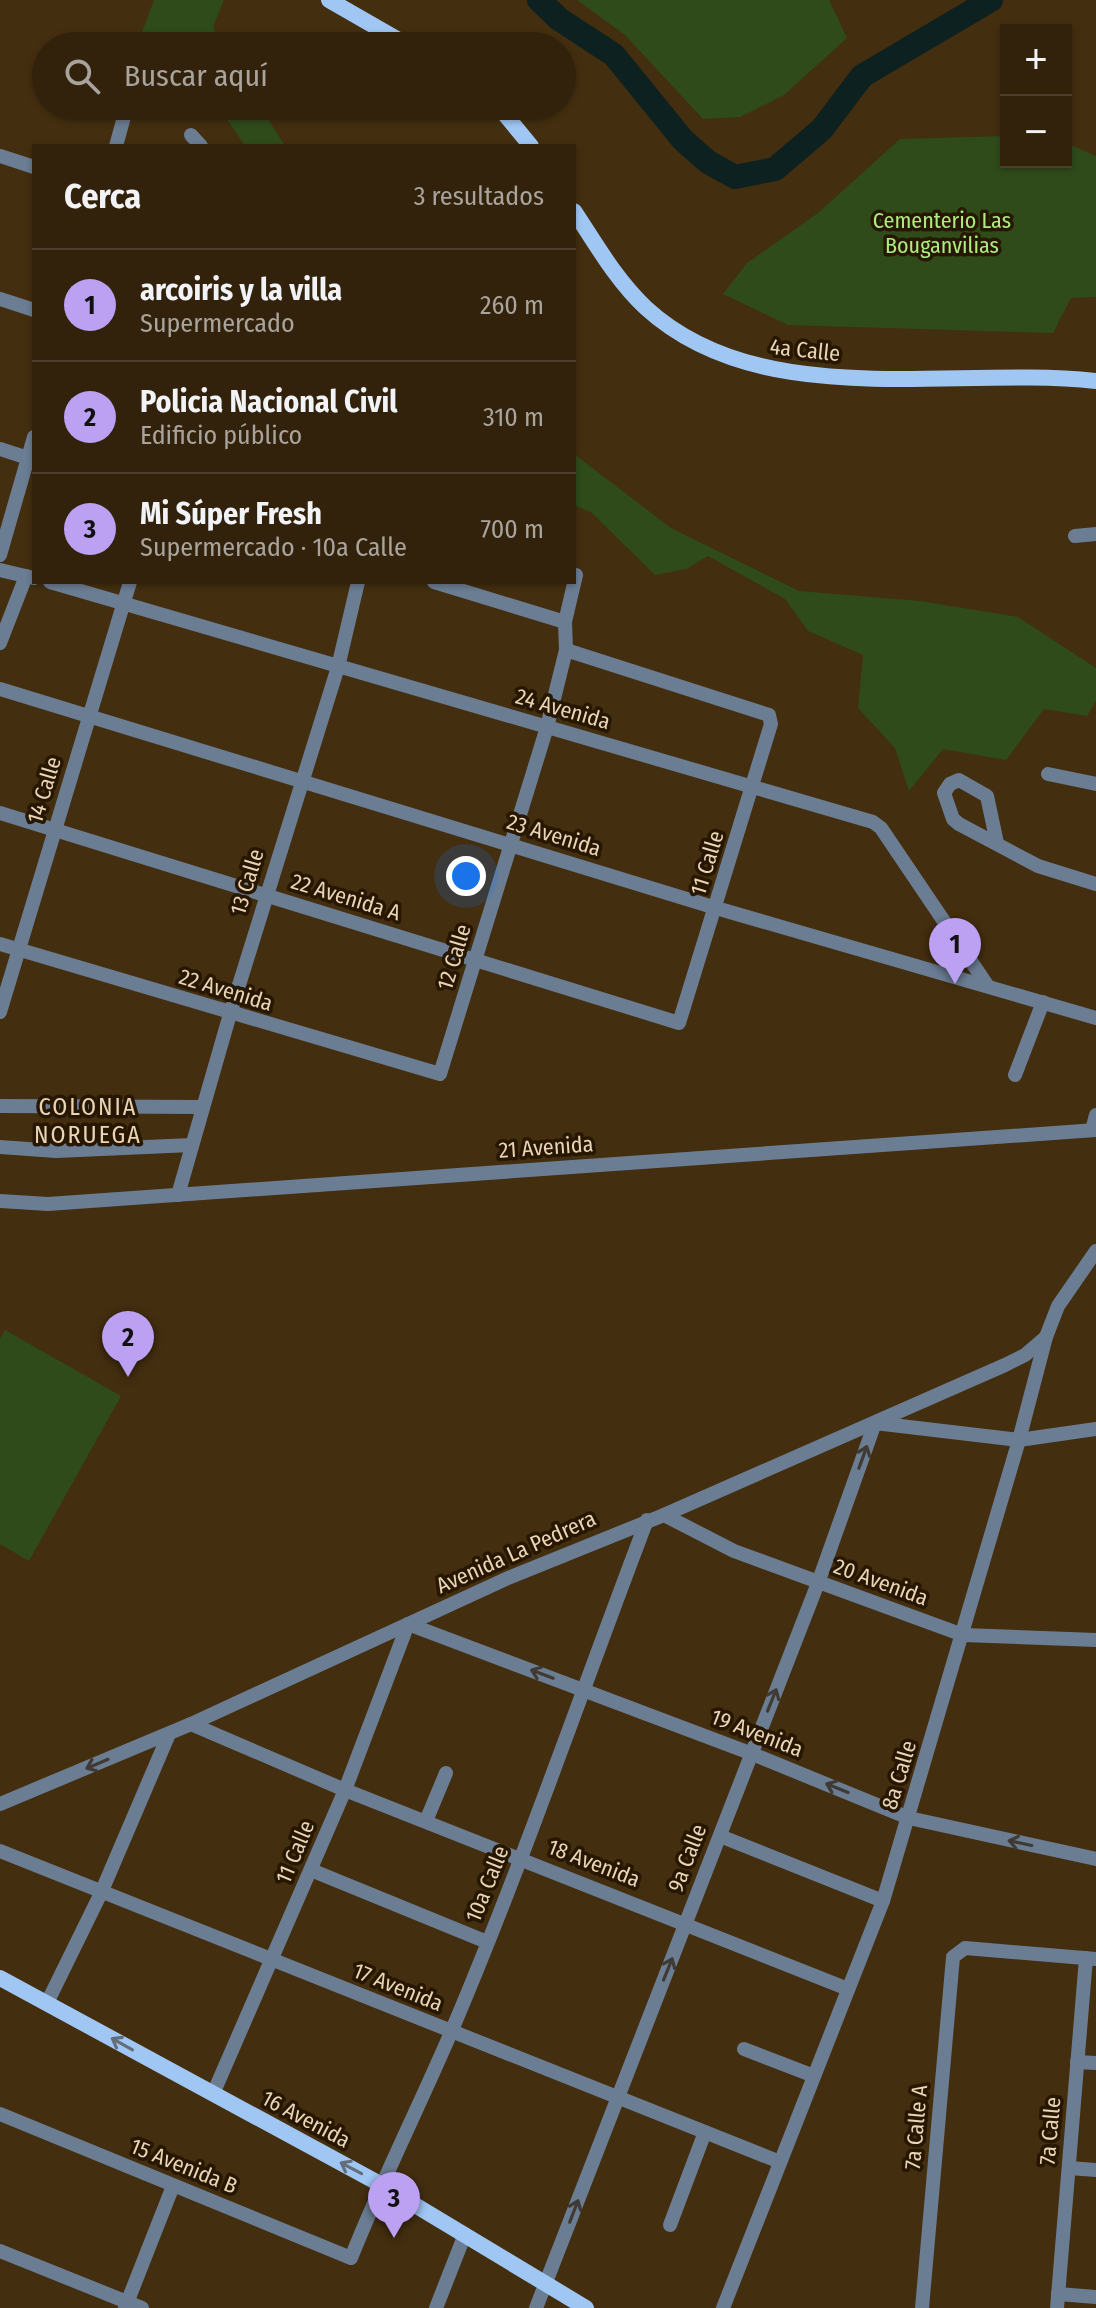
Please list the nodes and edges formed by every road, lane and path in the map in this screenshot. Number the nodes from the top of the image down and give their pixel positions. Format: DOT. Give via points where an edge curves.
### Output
graph roads {
  1 [pos="329,0"];
  2 [pos="385,32"];
  3 [pos="123,120"];
  4 [pos="510,120"];
  5 [pos="117,144"];
  6 [pos="529,144"];
  7 [pos="0,156"];
  8 [pos="32,166"];
  9 [pos="576,214"];
  10 [pos="0,299"];
  11 [pos="32,309"];
  12 [pos="1096,381"];
  13 [pos="0,449"];
  14 [pos="31,459"];
  15 [pos="1096,534"];
  16 [pos="1075,536"];
  17 [pos="0,555"];
  18 [pos="0,570"];
  19 [pos="30,577"];
  20 [pos="58,584"];
  21 [pos="129,584"];
  22 [pos="358,584"];
  23 [pos="441,584"];
  24 [pos="574,584"];
  25 [pos="124,601"];
  26 [pos="565,622"];
  27 [pos="0,643"];
  28 [pos="566,650"];
  29 [pos="338,667"];
  30 [pos="0,689"];
  31 [pos="89,718"];
  32 [pos="547,727"];
  33 [pos="1048,774"];
  34 [pos="303,780"];
  35 [pos="1096,784"];
  36 [pos="752,788"];
  37 [pos="0,813"];
  38 [pos="55,830"];
  39 [pos="997,843"];
  40 [pos="512,845"];
  41 [pos="1096,884"];
  42 [pos="266,895"];
  43 [pos="716,908"];
  44 [pos="0,944"];
  45 [pos="19,950"];
  46 [pos="476,960"];
  47 [pos="987,985"];
  48 [pos="1043,1002"];
  49 [pos="0,1012"];
  50 [pos="230,1014"];
  51 [pos="1096,1018"];
  52 [pos="679,1023"];
  53 [pos="440,1074"];
  54 [pos="1015,1075"];
  55 [pos="0,1106"];
  56 [pos="202,1107"];
  57 [pos="1096,1115"];
  58 [pos="1094,1130"];
  59 [pos="192,1145"];
  60 [pos="0,1147"];
  61 [pos="178,1195"];
  62 [pos="0,1201"];
  63 [pos="1096,1251"];
  64 [pos="1046,1337"];
  65 [pos="875,1423"];
  66 [pos="1096,1429"];
  67 [pos="1019,1440"];
  68 [pos="664,1515"];
  69 [pos="647,1520"];
  70 [pos="818,1583"];
  71 [pos="408,1624"];
  72 [pos="963,1635"];
  73 [pos="1096,1640"];
  74 [pos="582,1689"];
  75 [pos="191,1724"];
  76 [pos="169,1734"];
  77 [pos="750,1753"];
  78 [pos="446,1773"];
  79 [pos="345,1790"];
  80 [pos="0,1804"];
  81 [pos="909,1818"];
  82 [pos="426,1821"];
  83 [pos="720,1836"];
  84 [pos="0,1851"];
  85 [pos="521,1858"];
  86 [pos="1096,1859"];
  87 [pos="311,1870"];
  88 [pos="101,1893"];
  89 [pos="883,1901"];
  90 [pos="686,1923"];
  91 [pos="487,1942"];
  92 [pos="1091,1958"];
  93 [pos="273,1961"];
  94 [pos="0,1978"];
  95 [pos="848,1989"];
  96 [pos="47,2003"];
  97 [pos="451,2032"];
  98 [pos="744,2049"];
  99 [pos="1077,2062"];
  100 [pos="1096,2063"];
  101 [pos="814,2076"];
  102 [pos="213,2094"];
  103 [pos="618,2096"];
  104 [pos="0,2114"];
  105 [pos="705,2132"];
  106 [pos="780,2162"];
  107 [pos="1069,2168"];
  108 [pos="1096,2170"];
  109 [pos="380,2184"];
  110 [pos="173,2186"];
  111 [pos="670,2225"];
  112 [pos="465,2234"];
  113 [pos="0,2251"];
  114 [pos="351,2258"];
  115 [pos="546,2284"];
  116 [pos="1096,2297"];
  117 [pos="1058,2301"];
  118 [pos="131,2306"];
  119 [pos="436,2308"];
  120 [pos="536,2308"];
  121 [pos="586,2308"];
  122 [pos="723,2308"];
  123 [pos="922,2308"];
  1 -- 2 [label="main road"];
  3 -- 5 [label="street"];
  4 -- 6 [label="main road"];
  7 -- 8 [label="street"];
  9 -- 12 [label="main road, 4a Calle" via="616,274 648,309 692,340 741,362 820,376 994,375"];
  10 -- 11 [label="street"];
  13 -- 14 [label="street"];
  14 -- 17 [label="street"];
  15 -- 16 [label="street"];
  18 -- 19 [label="street"];
  19 -- 27 [label="street"];
  20 -- 25 [label="street, 24 Avenida"];
  21 -- 25 [label="street, 14 Calle"];
  22 -- 29 [label="street, 13 Calle"];
  23 -- 26 [label="street"];
  24 -- 26 [label="street, 12 Calle"];
  25 -- 29 [label="street, 24 Avenida"];
  25 -- 31 [label="street, 14 Calle"];
  26 -- 28 [label="street, 12 Calle"];
  28 -- 32 [label="street, 12 Calle"];
  28 -- 36 [label="street, 11 Calle" via="769,715"];
  29 -- 32 [label="street, 24 Avenida"];
  29 -- 34 [label="street, 13 Calle"];
  30 -- 31 [label="street, 23 Avenida"];
  31 -- 34 [label="street, 23 Avenida"];
  31 -- 38 [label="street, 14 Calle"];
  32 -- 36 [label="street, 24 Avenida"];
  32 -- 40 [label="street, 12 Calle"];
  33 -- 35 [label="street"];
  34 -- 40 [label="street, 23 Avenida"];
  34 -- 42 [label="street, 13 Calle"];
  36 -- 43 [label="street, 11 Calle"];
  36 -- 47 [label="street, 24 Avenida" via="881,828"];
  37 -- 38 [label="street, 22 Avenida A"];
  38 -- 42 [label="street, 22 Avenida A"];
  38 -- 45 [label="street, 14 Calle"];
  39 -- 39 [label="street" via="987,796 959,780 950,784 944,793 953,819"];
  39 -- 41 [label="street" via="1038,866"];
  40 -- 43 [label="street, 23 Avenida"];
  40 -- 46 [label="street, 12 Calle"];
  42 -- 46 [label="street, 22 Avenida A"];
  42 -- 50 [label="street, 13 Calle"];
  43 -- 47 [label="street, 23 Avenida"];
  43 -- 52 [label="street, 11 Calle"];
  44 -- 45 [label="street, 22 Avenida"];
  45 -- 49 [label="street, 14 Calle"];
  45 -- 50 [label="street, 22 Avenida"];
  46 -- 52 [label="street, 22 Avenida A"];
  46 -- 53 [label="street, 12 Calle"];
  47 -- 48 [label="street, 23 Avenida"];
  48 -- 51 [label="street, 23 Avenida"];
  48 -- 54 [label="street"];
  50 -- 53 [label="street, 22 Avenida"];
  50 -- 56 [label="street, 13 Calle"];
  55 -- 56 [label="street"];
  56 -- 59 [label="street, 13 Calle"];
  57 -- 58 [label="street"];
  58 -- 61 [label="street, 21 Avenida"];
  59 -- 60 [label="street" via="56,1151"];
  59 -- 61 [label="street, 13 Calle"];
  61 -- 62 [label="street, 21 Avenida" via="48,1204"];
  63 -- 64 [label="street, 8a Calle" via="1058,1306"];
  64 -- 65 [label="street, Avenida La Pedrera" via="1025,1355"];
  64 -- 67 [label="street, 8a Calle"];
  65 -- 67 [label="street"];
  65 -- 68 [label="street, Avenida La Pedrera"];
  70 -- 65 [label="street, 9a Calle, one-way"];
  66 -- 67 [label="street"];
  67 -- 72 [label="street, 8a Calle"];
  68 -- 69 [label="street, Avenida La Pedrera"];
  68 -- 70 [label="street, 20 Avenida" via="734,1551"];
  69 -- 71 [label="street, Avenida La Pedrera"];
  69 -- 74 [label="street, 10a Calle"];
  70 -- 72 [label="street, 20 Avenida"];
  77 -- 70 [label="street, 9a Calle, one-way"];
  74 -- 71 [label="street, 19 Avenida, one-way"];
  71 -- 75 [label="street, Avenida La Pedrera"];
  71 -- 79 [label="street, 11 Calle"];
  72 -- 73 [label="street, 20 Avenida"];
  72 -- 81 [label="street, 8a Calle"];
  74 -- 77 [label="street, 19 Avenida"];
  74 -- 85 [label="street, 10a Calle"];
  75 -- 76 [label="street, Avenida La Pedrera"];
  75 -- 79 [label="street, 18 Avenida"];
  76 -- 80 [label="street, Avenida La Pedrera, one-way"];
  76 -- 88 [label="street"];
  81 -- 77 [label="street, 19 Avenida, one-way"];
  77 -- 83 [label="street, 9a Calle"];
  78 -- 82 [label="street"];
  79 -- 82 [label="street, 18 Avenida"];
  79 -- 87 [label="street, 11 Calle"];
  86 -- 81 [label="street, 19 Avenida, one-way"];
  81 -- 89 [label="street, 8a Calle"];
  82 -- 85 [label="street, 18 Avenida"];
  83 -- 89 [label="street"];
  83 -- 90 [label="street, 9a Calle"];
  84 -- 88 [label="street, 17 Avenida"];
  85 -- 90 [label="street, 18 Avenida"];
  85 -- 91 [label="street, 10a Calle"];
  87 -- 91 [label="street"];
  87 -- 93 [label="street, 11 Calle"];
  88 -- 93 [label="street, 17 Avenida"];
  88 -- 96 [label="street"];
  89 -- 95 [label="street, 8a Calle"];
  90 -- 95 [label="street, 18 Avenida"];
  103 -- 90 [label="street, 9a Calle, one-way"];
  91 -- 97 [label="street, 10a Calle"];
  92 -- 99 [label="street, 7a Calle"];
  92 -- 123 [label="street, 7a Calle A" via="965,1948 953,1957"];
  93 -- 97 [label="street, 17 Avenida"];
  93 -- 102 [label="street, 11 Calle"];
  94 -- 96 [label="main road, 16 Avenida"];
  95 -- 101 [label="street, 8a Calle"];
  102 -- 96 [label="main road, 16 Avenida, one-way"];
  97 -- 103 [label="street, 17 Avenida"];
  97 -- 109 [label="street, 10a Calle"];
  98 -- 101 [label="street"];
  99 -- 100 [label="street"];
  99 -- 107 [label="street, 7a Calle"];
  101 -- 106 [label="street, 8a Calle"];
  109 -- 102 [label="main road, 16 Avenida, one-way"];
  103 -- 105 [label="street, 17 Avenida"];
  115 -- 103 [label="street, 9a Calle, one-way"];
  104 -- 110 [label="street, 15 Avenida B"];
  105 -- 106 [label="street, 17 Avenida"];
  105 -- 111 [label="street"];
  106 -- 122 [label="street, 8a Calle"];
  107 -- 108 [label="street"];
  107 -- 117 [label="street, 7a Calle"];
  109 -- 112 [label="main road, 16 Avenida"];
  109 -- 114 [label="street, 10a Calle"];
  110 -- 114 [label="street, 15 Avenida B"];
  110 -- 118 [label="street"];
  112 -- 115 [label="main road, 16 Avenida"];
  112 -- 119 [label="street"];
  113 -- 118 [label="street"];
  115 -- 120 [label="street, 9a Calle"];
  115 -- 121 [label="main road, 16 Avenida"];
  116 -- 117 [label="street"];
}
